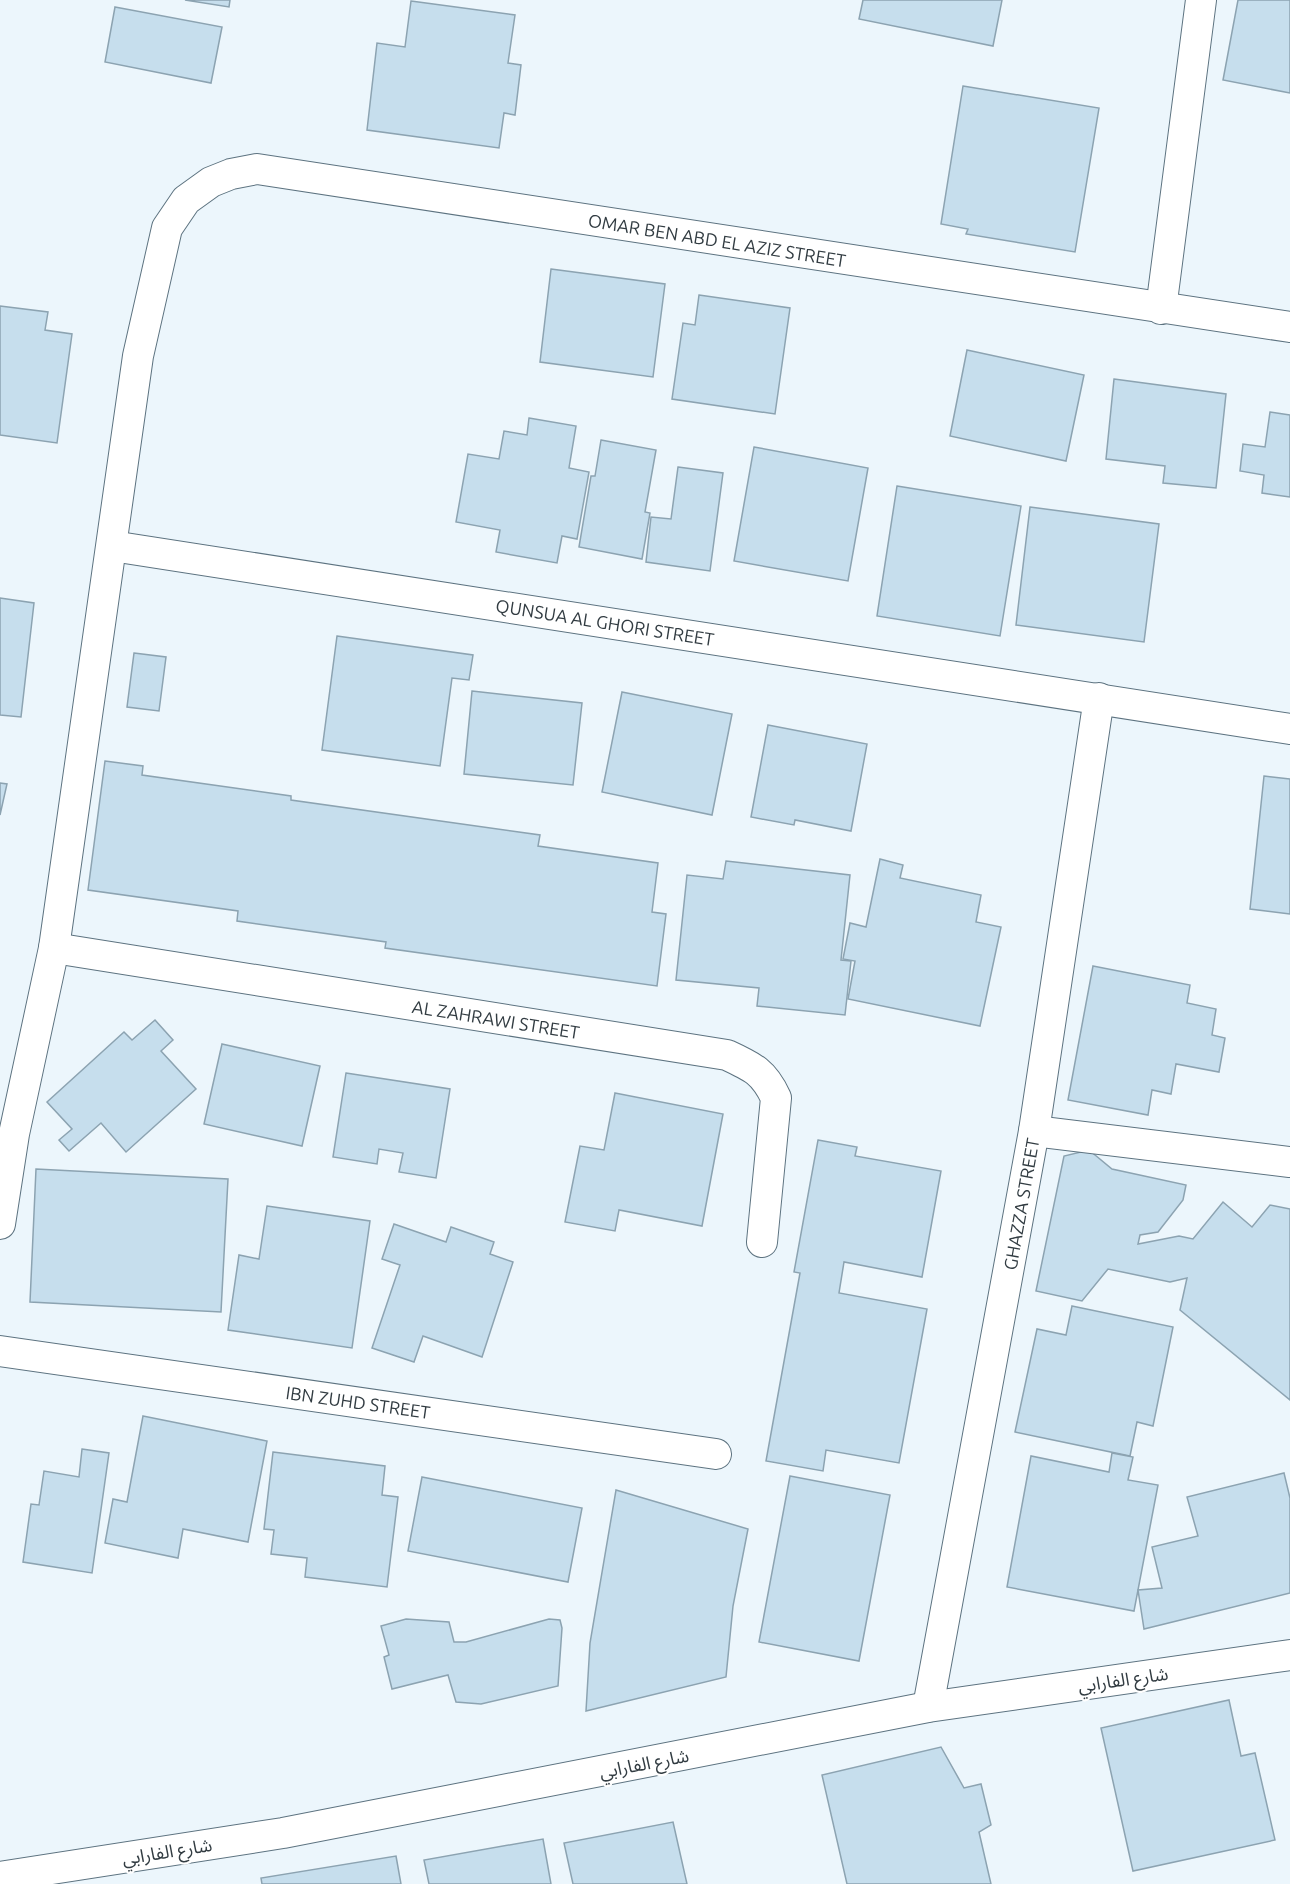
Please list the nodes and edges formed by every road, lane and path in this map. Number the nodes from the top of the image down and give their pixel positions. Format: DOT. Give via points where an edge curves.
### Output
graph roads {
  1 [pos="1201,0"];
  2 [pos="1161,309"];
  3 [pos="1290,327"];
  4 [pos="112,546"];
  5 [pos="1099,698"];
  6 [pos="1290,729"];
  7 [pos="54,948"];
  8 [pos="1034,1131"];
  9 [pos="1290,1162"];
  10 [pos="0,1224"];
  11 [pos="762,1242"];
  12 [pos="0,1351"];
  13 [pos="716,1454"];
  14 [pos="1290,1655"];
  15 [pos="928,1707"];
  16 [pos="0,1877"];
  1 -- 2 [label="street"];
  2 -- 3 [label="street, OMAR BEN ABD EL AZIZ STREET"];
  2 -- 4 [label="street, OMAR BEN ABD EL AZIZ STREET" via="257,169 231,174 211,182 186,200 167,228 138,356"];
  4 -- 5 [label="street, QUNSUA AL GHORI STREET"];
  4 -- 7 [label="street"];
  5 -- 6 [label="street, QUNSUA AL GHORI STREET"];
  5 -- 8 [label="street, GHAZZA STREET"];
  7 -- 10 [label="street" via="14,1134"];
  7 -- 11 [label="street, AL ZAHRAWI STREET" via="727,1055 750,1065 766,1078 776,1098"];
  8 -- 9 [label="street"];
  8 -- 15 [label="street, GHAZZA STREET"];
  12 -- 13 [label="street, IBN ZUHD STREET"];
  14 -- 15 [label="street, شارع الفارابي"];
  15 -- 16 [label="street, شارع الفارابي" via="283,1833"];
}
